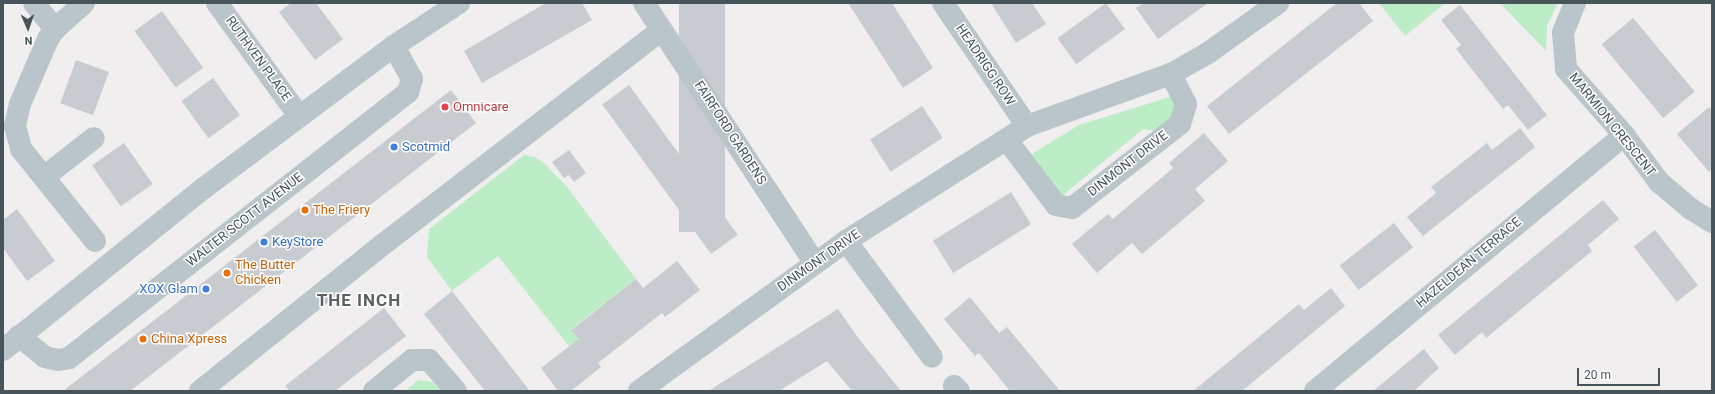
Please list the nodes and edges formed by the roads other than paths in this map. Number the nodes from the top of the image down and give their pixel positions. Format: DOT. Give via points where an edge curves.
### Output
graph roads {
  1 [pos="34,3"];
  2 [pos="84,3"];
  3 [pos="217,3"];
  4 [pos="459,3"];
  5 [pos="644,3"];
  6 [pos="943,3"];
  7 [pos="1278,3"];
  8 [pos="1575,3"];
  9 [pos="55,29"];
  10 [pos="661,30"];
  11 [pos="394,46"];
  12 [pos="1171,74"];
  13 [pos="299,116"];
  14 [pos="1027,126"];
  15 [pos="1624,135"];
  16 [pos="94,138"];
  17 [pos="1006,140"];
  18 [pos="44,177"];
  19 [pos="1712,222"];
  20 [pos="95,241"];
  21 [pos="846,241"];
  22 [pos="815,263"];
  23 [pos="11,343"];
  24 [pos="932,357"];
  25 [pos="645,389"];
  26 [pos="200,391"];
  27 [pos="374,391"];
  28 [pos="456,391"];
  29 [pos="1315,391"];
  1 -- 9 [label="street"];
  2 -- 9 [label="street"];
  3 -- 13 [label="street, RUTHVEN PLACE"];
  4 -- 11 [label="street, WALTER SCOTT AVENUE"];
  5 -- 10 [label="street, FAIRFORD GARDENS"];
  6 -- 14 [label="street, HEADRIGG ROW"];
  7 -- 12 [label="street, DINMONT DRIVE" via="1208,53"];
  8 -- 15 [label="street, MARMION CRESCENT" via="1563,33 1566,69"];
  9 -- 18 [label="street" via="38,57 20,104 15,126 21,148"];
  10 -- 22 [label="street, FAIRFORD GARDENS"];
  10 -- 26 [label="street" via="381,246"];
  11 -- 13 [label="street, WALTER SCOTT AVENUE"];
  11 -- 23 [label="street, WALTER SCOTT AVENUE" via="412,79 408,92 69,358 58,360 45,357"];
  12 -- 14 [label="street, DINMONT DRIVE"];
  12 -- 17 [label="street, DINMONT DRIVE" via="1186,104 1180,124 1072,208 1056,205"];
  13 -- 23 [label="street, WALTER SCOTT AVENUE" via="111,260"];
  14 -- 17 [label="street, DINMONT DRIVE"];
  15 -- 19 [label="street, MARMION CRESCENT" via="1659,182 1691,209"];
  15 -- 29 [label="street, HAZELDEAN TERRACE"];
  16 -- 18 [label="street"];
  17 -- 21 [label="street, DINMONT DRIVE"];
  18 -- 20 [label="street"];
  21 -- 22 [label="street, DINMONT DRIVE"];
  21 -- 24 [label="street"];
  22 -- 25 [label="street, DINMONT DRIVE"];
  27 -- 28 [label="street" via="412,360 429,360"];
}
